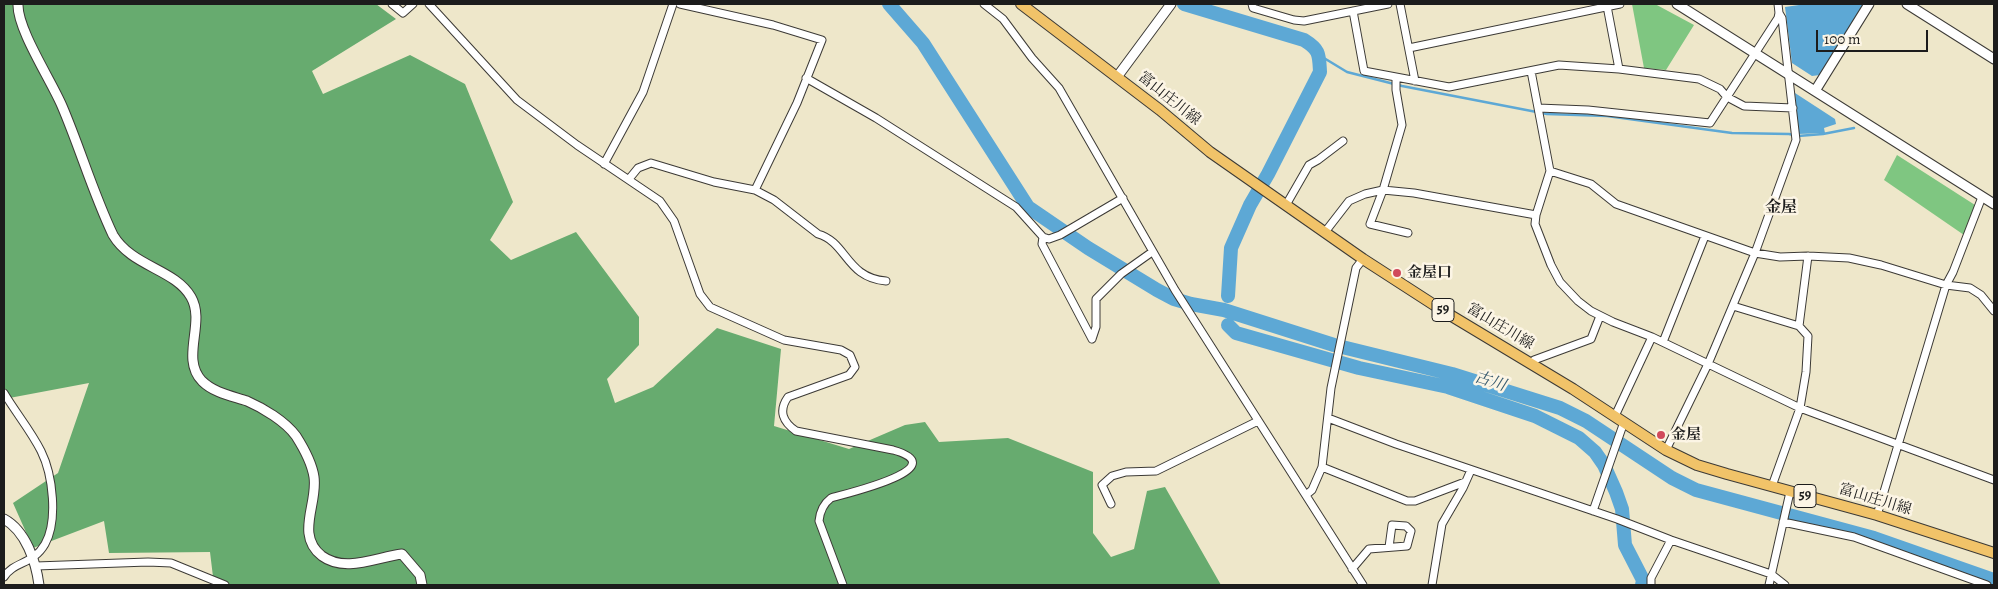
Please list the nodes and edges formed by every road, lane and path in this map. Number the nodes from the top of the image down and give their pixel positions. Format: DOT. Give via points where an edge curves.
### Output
graph roads {
  1 [pos="18,4"];
  2 [pos="392,4"];
  3 [pos="413,4"];
  4 [pos="429,4"];
  5 [pos="672,4"];
  6 [pos="680,4"];
  7 [pos="984,4"];
  8 [pos="1021,4"];
  9 [pos="1252,4"];
  10 [pos="1388,4"];
  11 [pos="1400,4"];
  12 [pos="1620,4"];
  13 [pos="1677,4"];
  14 [pos="1778,4"];
  15 [pos="1869,4"];
  16 [pos="1907,4"];
  17 [pos="1169,6"];
  18 [pos="1607,6"];
  19 [pos="1353,11"];
  20 [pos="1780,13"];
  21 [pos="1409,48"];
  22 [pos="1755,53"];
  23 [pos="1994,59"];
  24 [pos="1619,69"];
  25 [pos="1531,70"];
  26 [pos="1790,75"];
  27 [pos="1117,77"];
  28 [pos="806,78"];
  29 [pos="1396,78"];
  30 [pos="1415,81"];
  31 [pos="1816,91"];
  32 [pos="1727,97"];
  33 [pos="1538,108"];
  34 [pos="1793,108"];
  35 [pos="1343,141"];
  36 [pos="604,164"];
  37 [pos="1550,171"];
  38 [pos="629,179"];
  39 [pos="755,190"];
  40 [pos="1383,190"];
  41 [pos="1982,197"];
  42 [pos="1123,198"];
  43 [pos="1994,204"];
  44 [pos="1286,205"];
  45 [pos="1536,215"];
  46 [pos="1325,232"];
  47 [pos="1408,233"];
  48 [pos="1705,236"];
  49 [pos="1043,237"];
  50 [pos="1152,252"];
  51 [pos="1755,253"];
  52 [pos="1808,256"];
  53 [pos="1363,258"];
  54 [pos="886,281"];
  55 [pos="1946,285"];
  56 [pos="1733,306"];
  57 [pos="1994,311"];
  58 [pos="1600,316"];
  59 [pos="1799,326"];
  60 [pos="1652,337"];
  61 [pos="1663,342"];
  62 [pos="1532,364"];
  63 [pos="1708,364"];
  64 [pos="4,393"];
  65 [pos="1800,408"];
  66 [pos="1615,416"];
  67 [pos="1328,418"];
  68 [pos="1258,420"];
  69 [pos="1624,422"];
  70 [pos="1899,444"];
  71 [pos="1666,450"];
  72 [pos="1322,467"];
  73 [pos="1471,470"];
  74 [pos="1994,480"];
  75 [pos="1465,482"];
  76 [pos="1772,486"];
  77 [pos="1790,492"];
  78 [pos="1306,495"];
  79 [pos="1112,504"];
  80 [pos="1593,511"];
  81 [pos="1877,515"];
  82 [pos="4,519"];
  83 [pos="1784,520"];
  84 [pos="1671,540"];
  85 [pos="1389,547"];
  86 [pos="1994,553"];
  87 [pos="35,563"];
  88 [pos="1352,569"];
  89 [pos="1772,574"];
  90 [pos="4,577"];
  91 [pos="39,585"];
  92 [pos="226,585"];
  93 [pos="422,585"];
  94 [pos="844,585"];
  95 [pos="1363,585"];
  96 [pos="1432,585"];
  97 [pos="1651,585"];
  98 [pos="1769,585"];
  99 [pos="1786,585"];
  100 [pos="1987,585"];
  1 -- 93 [label="street" via="32,46 62,105 116,240 135,258 185,288 192,299 196,318 194,364 202,380 211,388 263,409 295,435 314,477 308,527 316,550 324,557 349,565 402,554 420,576"];
  2 -- 3 [label="street" via="403,13"];
  4 -- 36 [label="street" via="517,100"];
  5 -- 36 [label="street" via="642,92"];
  6 -- 28 [label="street" via="822,40"];
  7 -- 42 [label="street" via="1003,19 1059,88"];
  8 -- 27 [label="main road, 富山庄川線 / 59"];
  9 -- 19 [label="street" via="1253,8 1304,21"];
  10 -- 19 [label="street"];
  11 -- 21 [label="street"];
  12 -- 18 [label="street"];
  13 -- 22 [label="street"];
  14 -- 20 [label="street"];
  15 -- 31 [label="street"];
  16 -- 23 [label="street"];
  17 -- 27 [label="street"];
  18 -- 21 [label="street"];
  18 -- 24 [label="street"];
  19 -- 29 [label="street" via="1364,71"];
  20 -- 22 [label="street"];
  20 -- 26 [label="street"];
  21 -- 30 [label="street"];
  22 -- 26 [label="street"];
  22 -- 32 [label="street"];
  24 -- 25 [label="street" via="1559,65"];
  24 -- 32 [label="street" via="1699,80 1720,89"];
  25 -- 30 [label="street" via="1449,87"];
  25 -- 33 [label="street"];
  26 -- 31 [label="street"];
  26 -- 34 [label="street"];
  27 -- 44 [label="main road, 富山庄川線 / 59" via="1210,152"];
  28 -- 39 [label="street"];
  28 -- 49 [label="street" via="876,118 1016,208"];
  29 -- 30 [label="street"];
  29 -- 40 [label="street" via="1402,125"];
  31 -- 41 [label="street"];
  32 -- 33 [label="street" via="1710,123"];
  32 -- 34 [label="street" via="1744,106"];
  33 -- 37 [label="street"];
  34 -- 51 [label="street" via="1796,140"];
  35 -- 44 [label="street" via="1309,165"];
  36 -- 38 [label="street"];
  37 -- 45 [label="street"];
  37 -- 48 [label="street" via="1591,184 1616,204"];
  38 -- 39 [label="street" via="638,168 651,163 714,182"];
  38 -- 94 [label="street" via="668,210 700,294 710,307 784,340 842,350 850,355 855,367 849,375 788,397 782,411 788,426 796,431 892,450 909,457 909,469 896,479 831,498 820,512 819,521"];
  39 -- 54 [label="street" via="833,242 857,271"];
  40 -- 45 [label="street"];
  40 -- 46 [label="street" via="1349,201"];
  40 -- 47 [label="street" via="1370,224"];
  41 -- 43 [label="street"];
  41 -- 55 [label="street"];
  42 -- 49 [label="street" via="1060,235 1049,239"];
  42 -- 50 [label="street"];
  44 -- 46 [label="main road, 富山庄川線 / 59"];
  45 -- 58 [label="street" via="1535,224 1560,282 1578,301"];
  46 -- 53 [label="main road, 富山庄川線 / 59"];
  48 -- 51 [label="street"];
  48 -- 61 [label="street"];
  49 -- 50 [label="street" via="1042,244 1092,339 1096,327 1096,299 1130,266"];
  50 -- 68 [label="street"];
  51 -- 52 [label="street" via="1780,257"];
  51 -- 56 [label="street"];
  52 -- 55 [label="street" via="1849,258"];
  52 -- 59 [label="street"];
  53 -- 62 [label="main road, 富山庄川線 / 59"];
  53 -- 67 [label="street" via="1356,268 1331,388"];
  55 -- 57 [label="street" via="1970,288 1981,295"];
  55 -- 70 [label="street"];
  56 -- 59 [label="street"];
  56 -- 63 [label="street"];
  58 -- 60 [label="street"];
  58 -- 62 [label="street" via="1591,338 1534,360"];
  59 -- 65 [label="street" via="1808,336"];
  60 -- 61 [label="street"];
  60 -- 66 [label="street"];
  61 -- 63 [label="street"];
  62 -- 66 [label="main road, 富山庄川線 / 59"];
  63 -- 65 [label="street"];
  63 -- 71 [label="street"];
  64 -- 87 [label="street" via="42,452 48,476 52,523"];
  65 -- 70 [label="street"];
  65 -- 76 [label="street"];
  66 -- 69 [label="main road, 富山庄川線 / 59"];
  67 -- 72 [label="street"];
  67 -- 73 [label="street"];
  68 -- 78 [label="street"];
  68 -- 79 [label="street" via="1156,471 1112,476 1102,484"];
  69 -- 71 [label="main road, 富山庄川線 / 59"];
  69 -- 80 [label="street"];
  70 -- 74 [label="street"];
  70 -- 81 [label="street"];
  71 -- 76 [label="main road, 富山庄川線 / 59" via="1697,464"];
  72 -- 75 [label="street" via="1407,501"];
  72 -- 78 [label="street" via="1312,490"];
  73 -- 75 [label="street"];
  73 -- 80 [label="street"];
  75 -- 96 [label="street" via="1442,524"];
  76 -- 77 [label="main road, 富山庄川線 / 59"];
  77 -- 81 [label="main road, 富山庄川線 / 59"];
  77 -- 83 [label="street"];
  78 -- 88 [label="street"];
  80 -- 84 [label="street"];
  81 -- 86 [label="main road, 富山庄川線 / 59"];
  82 -- 87 [label="street" via="13,525"];
  83 -- 89 [label="street"];
  83 -- 100 [label="street" via="1854,537"];
  84 -- 89 [label="street"];
  84 -- 97 [label="street" via="1651,578"];
  85 -- 88 [label="street" via="1369,548"];
  87 -- 90 [label="street" via="8,571"];
  87 -- 91 [label="street"];
  87 -- 92 [label="street" via="170,563"];
  88 -- 95 [label="street"];
  89 -- 98 [label="street"];
  89 -- 99 [label="street"];
}
